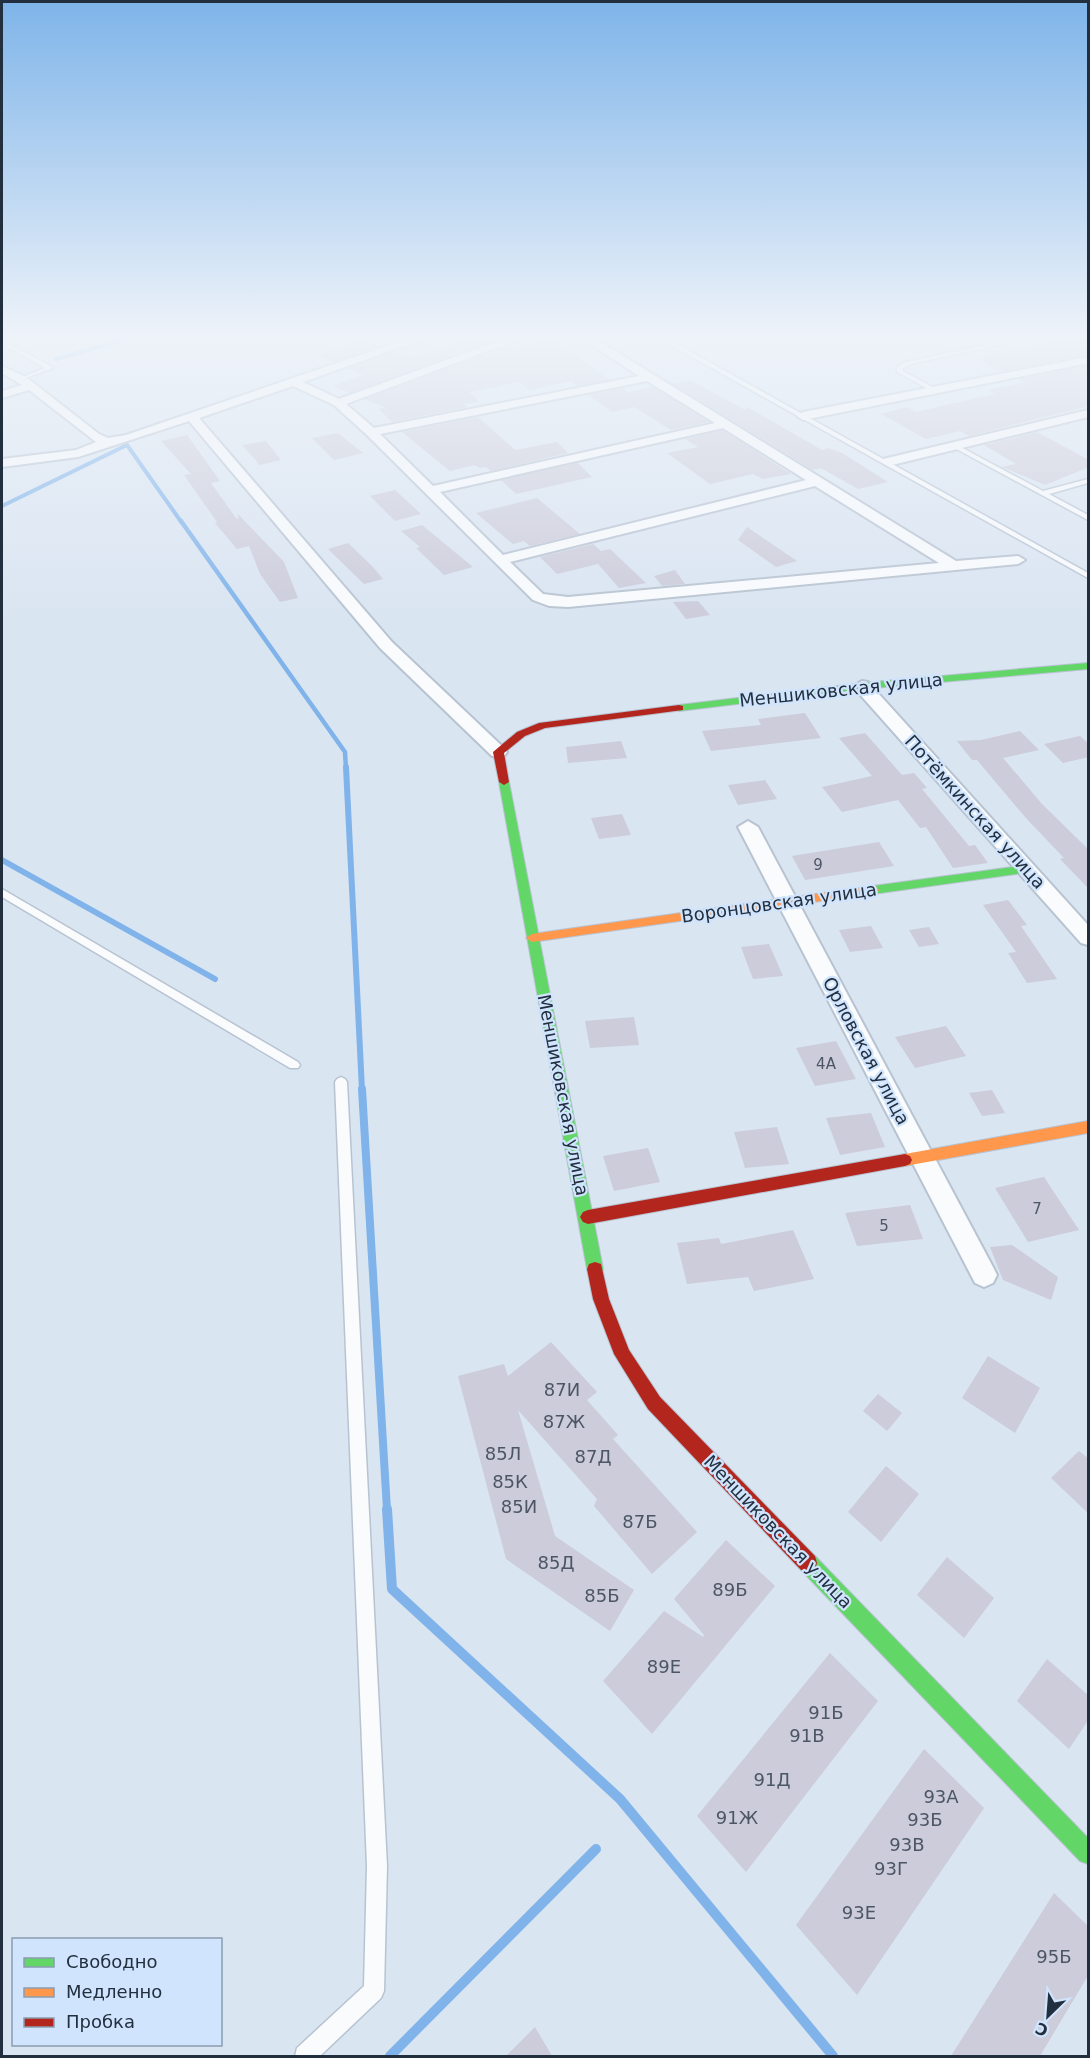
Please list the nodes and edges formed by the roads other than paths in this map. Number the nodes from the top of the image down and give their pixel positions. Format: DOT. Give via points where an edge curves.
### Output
graph roads {
  1 [pos="85,429"];
  2 [pos="151,429"];
  3 [pos="202,429"];
  4 [pos="368,429"];
  5 [pos="386,429"];
  6 [pos="704,429"];
  7 [pos="735,429"];
  8 [pos="827,429"];
  9 [pos="1024,429"];
  10 [pos="371,432"];
  11 [pos="107,442"];
  12 [pos="951,446"];
  13 [pos="888,462"];
  14 [pos="2,464"];
  15 [pos="1089,481"];
  16 [pos="819,482"];
  17 [pos="428,490"];
  18 [pos="1044,493"];
  19 [pos="1089,518"];
  20 [pos="499,560"];
  21 [pos="1018,560"];
  22 [pos="1089,562"];
  23 [pos="951,565"];
  24 [pos="1073,567"];
  25 [pos="1089,576"];
  26 [pos="1089,666"];
  27 [pos="862,686"];
  28 [pos="498,752"];
  29 [pos="748,827"];
  30 [pos="1027,869"];
  31 [pos="2,893"];
  32 [pos="787,902"];
  33 [pos="532,938"];
  34 [pos="1089,938"];
  35 [pos="294,1065"];
  36 [pos="341,1082"];
  37 [pos="1089,1127"];
  38 [pos="922,1157"];
  39 [pos="588,1217"];
  40 [pos="984,1275"];
  41 [pos="1084,1837"];
  42 [pos="305,2056"];
  1 -- 11 [label="street"];
  2 -- 11 [label="street"];
  3 -- 28 [label="street" via="386,645"];
  4 -- 10 [label="street"];
  5 -- 10 [label="street"];
  6 -- 17 [label="street"];
  7 -- 16 [label="street"];
  8 -- 13 [label="lane"];
  9 -- 12 [label="street"];
  10 -- 17 [label="street"];
  11 -- 14 [label="street" via="78,453"];
  12 -- 13 [label="street"];
  12 -- 18 [label="lane"];
  13 -- 24 [label="lane"];
  15 -- 18 [label="lane"];
  16 -- 20 [label="street"];
  16 -- 23 [label="street"];
  17 -- 20 [label="street"];
  18 -- 19 [label="lane"];
  20 -- 23 [label="street" via="538,597 568,602"];
  21 -- 23 [label="street"];
  22 -- 24 [label="lane"];
  24 -- 25 [label="lane"];
  26 -- 27 [label="street, Меншиковская улица"];
  27 -- 28 [label="street, Меншиковская улица" via="543,725 521,734"];
  27 -- 30 [label="street, Потёмкинская улица"];
  28 -- 33 [label="street, Меншиковская улица"];
  29 -- 32 [label="street, Орловская улица"];
  30 -- 32 [label="street, Воронцовская улица"];
  30 -- 34 [label="street, Потёмкинская улица"];
  31 -- 35 [label="lane"];
  32 -- 33 [label="street, Воронцовская улица"];
  32 -- 38 [label="street, Орловская улица"];
  33 -- 39 [label="street, Меншиковская улица"];
  36 -- 42 [label="lane" via="377,1866 374,1991"];
  37 -- 38 [label="street"];
  38 -- 39 [label="street"];
  38 -- 40 [label="street, Орловская улица"];
  39 -- 41 [label="street, Меншиковская улица" via="601,1299 622,1354 654,1403"];
}
